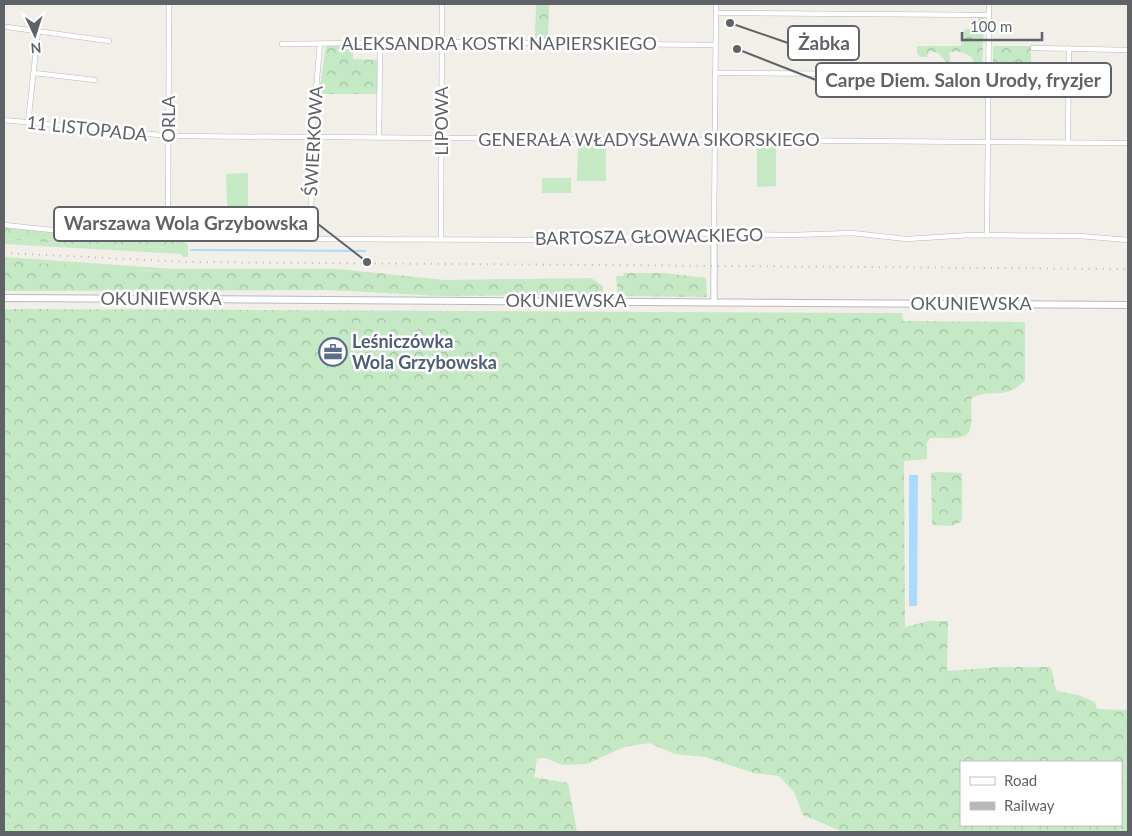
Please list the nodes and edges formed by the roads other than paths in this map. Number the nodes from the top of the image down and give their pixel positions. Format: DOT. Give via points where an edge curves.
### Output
graph roads {
  1 [pos="169,4"];
  2 [pos="442,4"];
  3 [pos="716,4"];
  4 [pos="989,4"];
  5 [pos="716,13"];
  6 [pos="989,15"];
  7 [pos="7,27"];
  8 [pos="38,31"];
  9 [pos="109,41"];
  10 [pos="380,42"];
  11 [pos="442,42"];
  12 [pos="282,44"];
  13 [pos="320,44"];
  14 [pos="715,45"];
  15 [pos="1033,48"];
  16 [pos="1069,48"];
  17 [pos="1128,50"];
  18 [pos="34,73"];
  19 [pos="715,73"];
  20 [pos="988,75"];
  21 [pos="95,80"];
  22 [pos="4,120"];
  23 [pos="28,123"];
  24 [pos="170,136"];
  25 [pos="312,137"];
  26 [pos="380,138"];
  27 [pos="442,139"];
  28 [pos="715,140"];
  29 [pos="987,142"];
  30 [pos="1068,142"];
  31 [pos="1128,142"];
  32 [pos="4,225"];
  33 [pos="714,233"];
  34 [pos="168,234"];
  35 [pos="986,235"];
  36 [pos="311,238"];
  37 [pos="441,239"];
  38 [pos="1128,240"];
  39 [pos="4,298"];
  40 [pos="714,302"];
  41 [pos="1128,305"];
  1 -- 24 [label="street, ORLA"];
  2 -- 11 [label="street, LIPOWA"];
  3 -- 5 [label="street"];
  4 -- 6 [label="street"];
  5 -- 6 [label="street"];
  5 -- 14 [label="street"];
  6 -- 20 [label="street"];
  7 -- 8 [label="street"];
  8 -- 9 [label="street"];
  8 -- 18 [label="street"];
  10 -- 11 [label="street, ALEKSANDRA KOSTKI NAPIERSKIEGO"];
  10 -- 13 [label="street, ALEKSANDRA KOSTKI NAPIERSKIEGO"];
  10 -- 26 [label="street"];
  11 -- 14 [label="street, ALEKSANDRA KOSTKI NAPIERSKIEGO"];
  11 -- 27 [label="street, LIPOWA"];
  12 -- 13 [label="street, ALEKSANDRA KOSTKI NAPIERSKIEGO"];
  13 -- 25 [label="street, ŚWIERKOWA"];
  14 -- 19 [label="street"];
  15 -- 16 [label="street"];
  16 -- 17 [label="street"];
  16 -- 30 [label="street"];
  18 -- 21 [label="street"];
  18 -- 23 [label="street"];
  19 -- 20 [label="street"];
  19 -- 28 [label="street"];
  20 -- 29 [label="street"];
  22 -- 23 [label="street, 11 LISTOPADA"];
  23 -- 24 [label="street, 11 LISTOPADA"];
  24 -- 25 [label="street, GENERAŁA WŁADYSŁAWA SIKORSKIEGO"];
  24 -- 34 [label="street, ORLA"];
  25 -- 26 [label="street, GENERAŁA WŁADYSŁAWA SIKORSKIEGO"];
  25 -- 36 [label="street, ŚWIERKOWA"];
  26 -- 27 [label="street, GENERAŁA WŁADYSŁAWA SIKORSKIEGO"];
  27 -- 28 [label="street, GENERAŁA WŁADYSŁAWA SIKORSKIEGO"];
  27 -- 37 [label="street, LIPOWA"];
  28 -- 29 [label="street, GENERAŁA WŁADYSŁAWA SIKORSKIEGO"];
  28 -- 33 [label="street"];
  29 -- 30 [label="street, GENERAŁA WŁADYSŁAWA SIKORSKIEGO"];
  29 -- 35 [label="street"];
  30 -- 31 [label="street, GENERAŁA WŁADYSŁAWA SIKORSKIEGO"];
  32 -- 34 [label="street, BARTOSZA GŁOWACKIEGO"];
  33 -- 35 [label="street, BARTOSZA GŁOWACKIEGO" via="859,233 906,239"];
  33 -- 37 [label="street, BARTOSZA GŁOWACKIEGO" via="666,233 598,240"];
  33 -- 40 [label="street"];
  34 -- 36 [label="street, BARTOSZA GŁOWACKIEGO" via="197,232 264,239"];
  35 -- 38 [label="street, BARTOSZA GŁOWACKIEGO" via="1093,236"];
  36 -- 37 [label="street, BARTOSZA GŁOWACKIEGO"];
  39 -- 40 [label="main road, OKUNIEWSKA"];
  40 -- 41 [label="main road, OKUNIEWSKA"];
}
